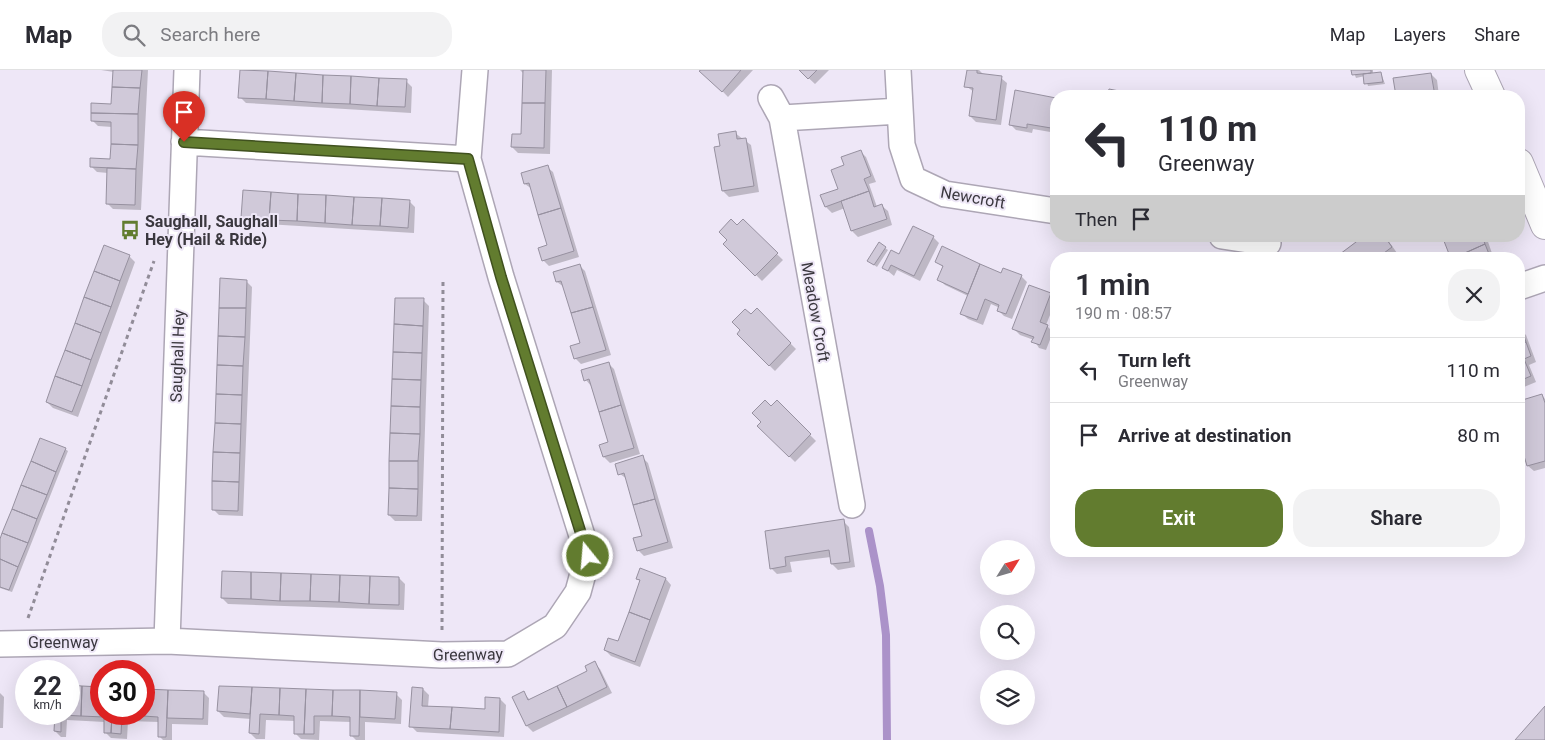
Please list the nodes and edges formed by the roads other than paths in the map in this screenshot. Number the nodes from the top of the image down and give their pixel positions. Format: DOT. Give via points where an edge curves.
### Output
graph roads {
  1 [pos="186,70"];
  2 [pos="475,70"];
  3 [pos="898,70"];
  4 [pos="1480,70"];
  5 [pos="1488,90"];
  6 [pos="900,111"];
  7 [pos="184,142"];
  8 [pos="468,159"];
  9 [pos="1525,177"];
  10 [pos="1050,210"];
  11 [pos="1545,225"];
  12 [pos="1261,242"];
  13 [pos="1268,243"];
  14 [pos="1545,278"];
  15 [pos="1525,285"];
  16 [pos="852,506"];
  17 [pos="168,641"];
  18 [pos="10,643"];
  1 -- 7 [label="street, Saughall Hey"];
  2 -- 8 [label="street, Greenway"];
  3 -- 6 [label="street, Newcroft"];
  4 -- 5 [label="street"];
  6 -- 10 [label="street, Newcroft" via="902,145 914,179 944,194"];
  6 -- 16 [label="street, Meadow Croft" via="776,108"];
  7 -- 8 [label="street"];
  7 -- 17 [label="street, Saughall Hey"];
  8 -- 17 [label="street, Greenway" via="501,277 588,556 578,592 555,626 508,654 442,656"];
  9 -- 11 [label="street"];
  12 -- 13 [label="street"];
  14 -- 15 [label="street"];
  17 -- 18 [label="street, Greenway"];
}
